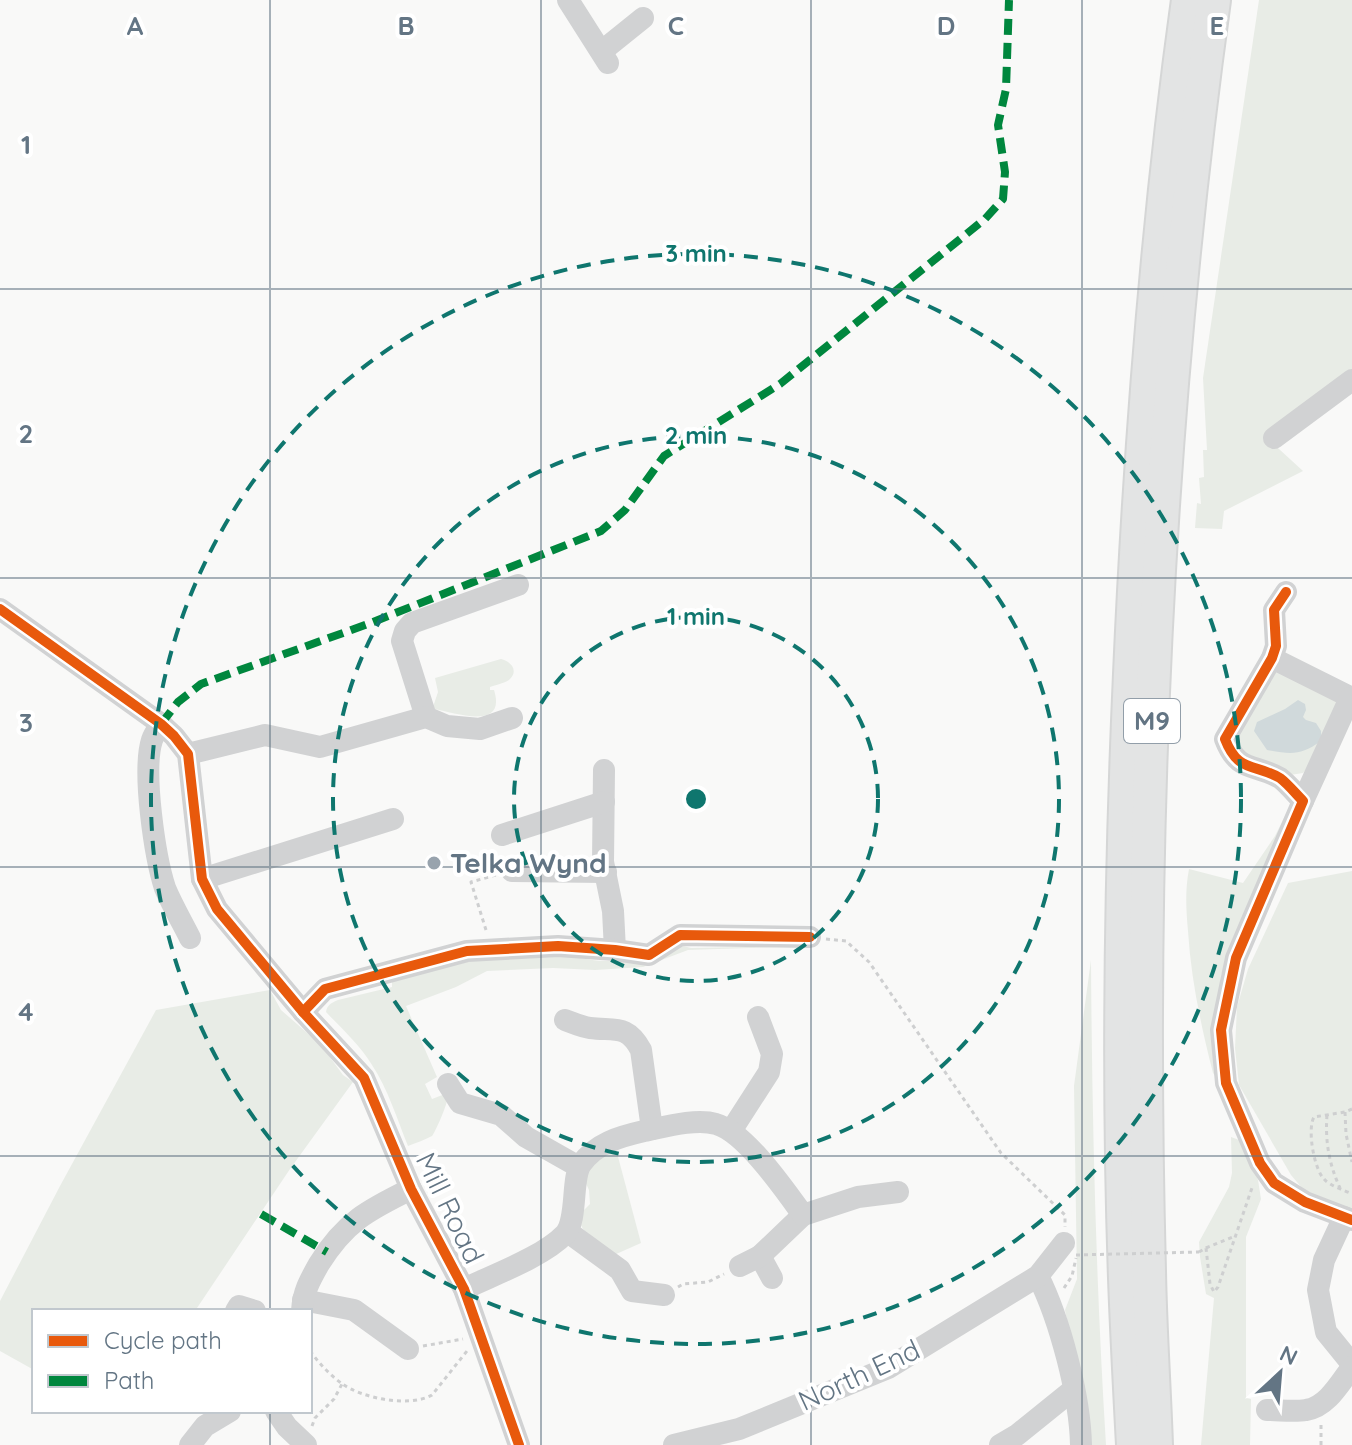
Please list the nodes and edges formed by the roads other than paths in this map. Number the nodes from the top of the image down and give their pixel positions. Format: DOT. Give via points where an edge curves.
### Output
graph roads {
  1 [pos="1188,0"];
  2 [pos="1214,0"];
  3 [pos="575,3"];
  4 [pos="643,18"];
  5 [pos="1352,380"];
  6 [pos="1274,438"];
  7 [pos="518,585"];
  8 [pos="1260,593"];
  9 [pos="0,609"];
  10 [pos="1272,658"];
  11 [pos="1351,698"];
  12 [pos="512,715"];
  13 [pos="426,717"];
  14 [pos="161,724"];
  15 [pos="188,754"];
  16 [pos="604,770"];
  17 [pos="1303,801"];
  18 [pos="604,802"];
  19 [pos="393,819"];
  20 [pos="502,835"];
  21 [pos="512,871"];
  22 [pos="606,872"];
  23 [pos="202,879"];
  24 [pos="810,937"];
  25 [pos="190,938"];
  26 [pos="615,950"];
  27 [pos="303,1012"];
  28 [pos="758,1017"];
  29 [pos="565,1020"];
  30 [pos="448,1084"];
  31 [pos="652,1129"];
  32 [pos="731,1131"];
  33 [pos="579,1167"];
  34 [pos="872,1172"];
  35 [pos="411,1189"];
  36 [pos="898,1192"];
  37 [pos="871,1195"];
  38 [pos="803,1215"];
  39 [pos="1348,1218"];
  40 [pos="568,1232"];
  41 [pos="1070,1249"];
  42 [pos="1038,1276"];
  43 [pos="772,1278"];
  44 [pos="464,1289"];
  45 [pos="664,1295"];
  46 [pos="302,1305"];
  47 [pos="408,1349"];
  48 [pos="1352,1366"];
  49 [pos="1074,1389"];
  50 [pos="1267,1410"];
  51 [pos="227,1413"];
  52 [pos="277,1413"];
  53 [pos="308,1437"];
  54 [pos="190,1445"];
  55 [pos="519,1445"];
  56 [pos="674,1445"];
  57 [pos="1000,1445"];
  58 [pos="1081,1445"];
  59 [pos="1133,1445"];
  60 [pos="1156,1445"];
  1 -- 59 [label="highway, M9" via="1153,307 1124,791 1121,1048"];
  2 -- 60 [label="highway, M9" via="1179,308 1149,790 1145,1031"];
  3 -- 4 [label="street" via="605,57"];
  5 -- 6 [label="street"];
  7 -- 13 [label="street" via="412,623 405,631 402,641"];
  8 -- 10 [label="street" via="1280,601"];
  9 -- 14 [label="street"];
  10 -- 11 [label="street"];
  10 -- 17 [label="street" via="1225,739 1231,755 1280,779"];
  11 -- 17 [label="street"];
  12 -- 13 [label="street" via="480,729 447,726"];
  13 -- 15 [label="street" via="320,747 265,735"];
  14 -- 15 [label="street"];
  14 -- 25 [label="street" via="148,758 149,792 165,888"];
  15 -- 23 [label="street"];
  16 -- 18 [label="street"];
  17 -- 39 [label="street" via="1236,958 1221,1030 1226,1083 1274,1183"];
  18 -- 20 [label="street"];
  18 -- 22 [label="street"];
  19 -- 23 [label="street"];
  21 -- 22 [label="street"];
  22 -- 26 [label="street"];
  23 -- 27 [label="street, Mill Road" via="217,909"];
  24 -- 26 [label="street" via="680,935 649,955"];
  26 -- 27 [label="street" via="558,946 467,951 325,989"];
  27 -- 35 [label="street, Mill Road" via="364,1078"];
  28 -- 32 [label="street" via="772,1054 769,1072"];
  29 -- 31 [label="street" via="612,1028 635,1039"];
  30 -- 33 [label="street" via="455,1110 501,1115 526,1137"];
  31 -- 32 [label="street" via="701,1121"];
  31 -- 33 [label="street" via="607,1141"];
  32 -- 38 [label="street"];
  33 -- 40 [label="street"];
  34 -- 37 [label="street"];
  35 -- 44 [label="street, Mill Road"];
  35 -- 46 [label="street" via="342,1231 305,1289"];
  36 -- 37 [label="street"];
  37 -- 38 [label="street"];
  38 -- 43 [label="street" via="750,1261"];
  39 -- 48 [label="street" via="1324,1260 1318,1290 1326,1332"];
  40 -- 44 [label="street" via="549,1248"];
  40 -- 45 [label="street" via="620,1270 625,1299"];
  41 -- 42 [label="street, North End"];
  42 -- 49 [label="street" via="1050,1299"];
  42 -- 56 [label="street, North End" via="888,1368 739,1429"];
  44 -- 55 [label="street, Mill Road"];
  46 -- 47 [label="street" via="354,1310"];
  48 -- 50 [label="street" via="1321,1405"];
  49 -- 57 [label="street"];
  49 -- 58 [label="street"];
  51 -- 54 [label="street" via="205,1426"];
  52 -- 53 [label="street" via="287,1427"];
}
